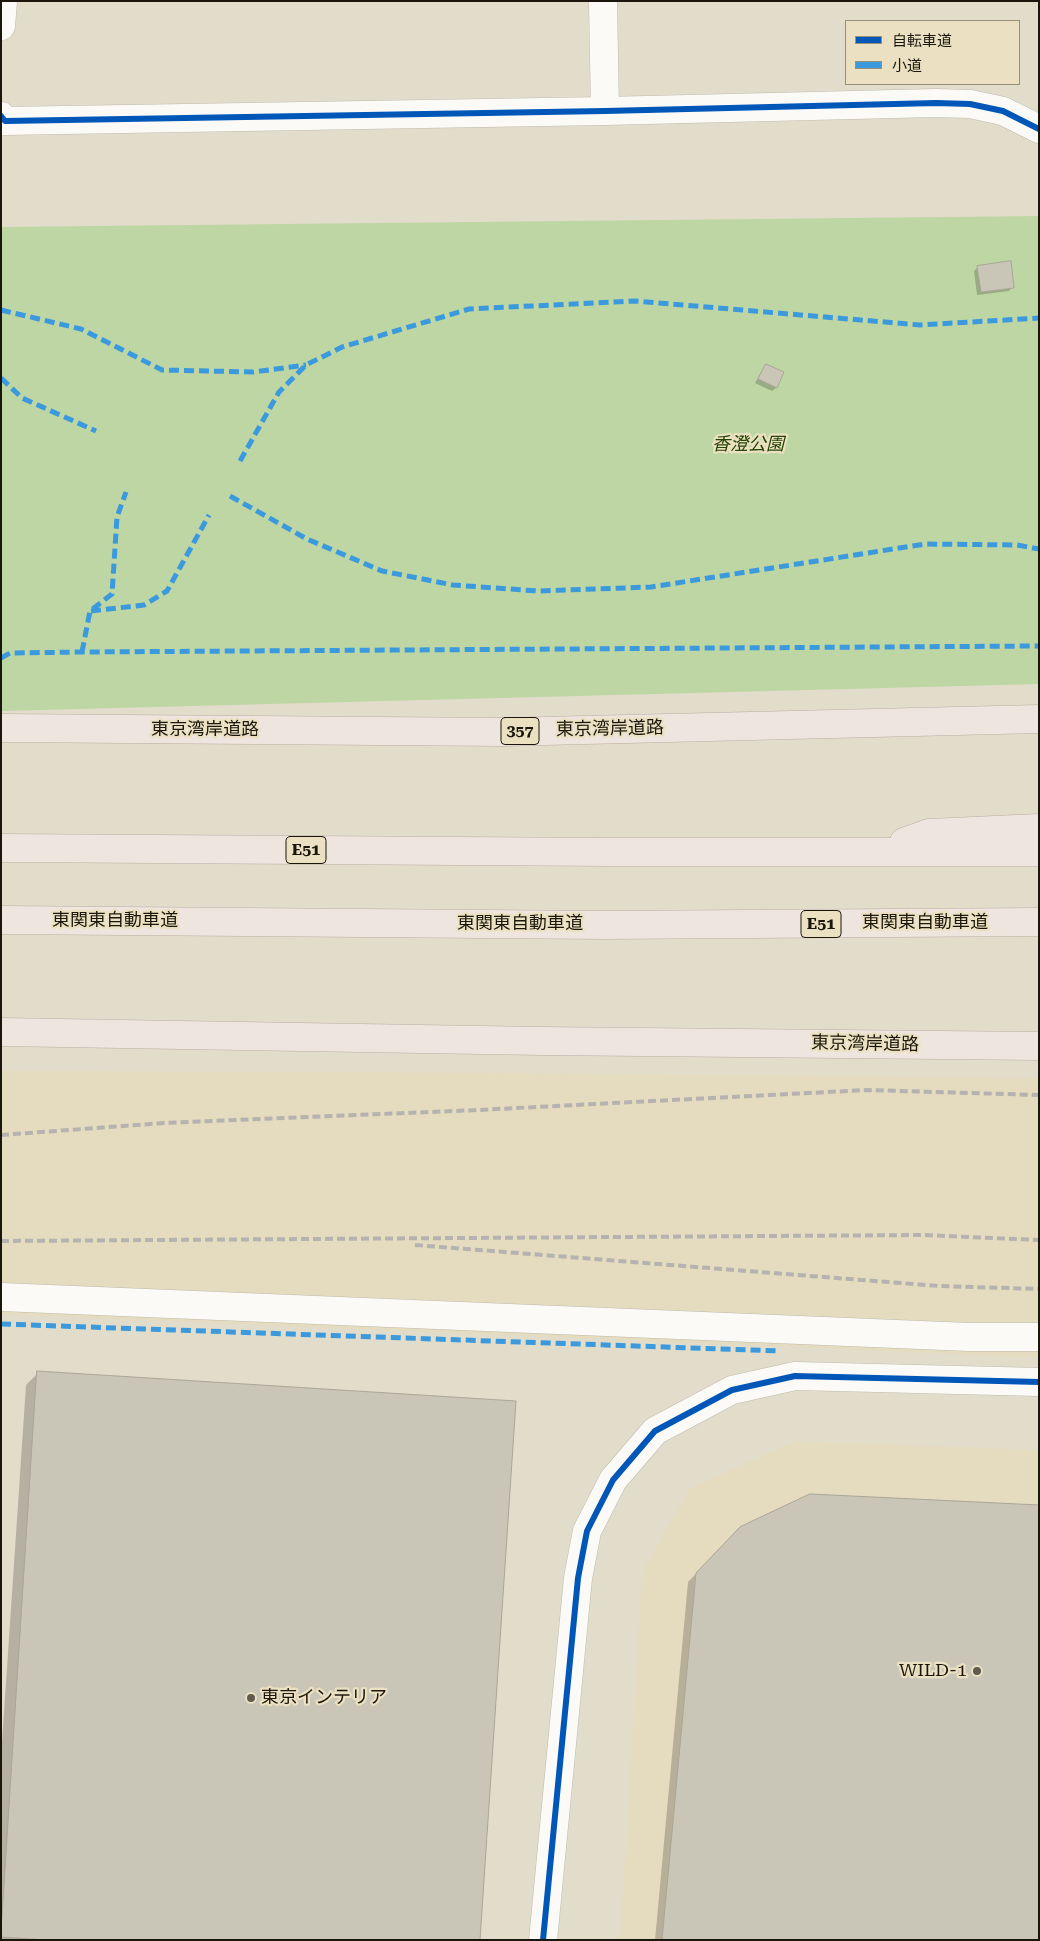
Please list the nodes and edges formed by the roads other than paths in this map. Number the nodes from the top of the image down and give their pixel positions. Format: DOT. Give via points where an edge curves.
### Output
graph roads {
  1 [pos="3,1"];
  2 [pos="603,1"];
  3 [pos="1,26"];
  4 [pos="605,111"];
  5 [pos="1,116"];
  6 [pos="1039,129"];
  7 [pos="1039,720"];
  8 [pos="1,728"];
  9 [pos="1039,828"];
  10 [pos="1,848"];
  11 [pos="877,851"];
  12 [pos="1039,852"];
  13 [pos="1,920"];
  14 [pos="1039,922"];
  15 [pos="1,1032"];
  16 [pos="1039,1046"];
  17 [pos="1,1296"];
  18 [pos="1039,1337"];
  19 [pos="1039,1382"];
  20 [pos="543,1940"];
  1 -- 3 [label="street"];
  2 -- 4 [label="street"];
  4 -- 5 [label="street" via="5,121"];
  4 -- 6 [label="street" via="970,104 1003,111"];
  7 -- 8 [label="highway, 東京湾岸道路 / 357" via="502,732"];
  9 -- 11 [label="highway" via="929,833"];
  10 -- 11 [label="highway, E51"];
  11 -- 12 [label="highway, E51"];
  13 -- 14 [label="highway, 東関東自動車道 / E51" via="604,925"];
  15 -- 16 [label="highway, 東京湾岸道路"];
  17 -- 18 [label="street"];
  19 -- 20 [label="street" via="795,1376 732,1390 655,1431 613,1480 587,1531 578,1578"];
}
